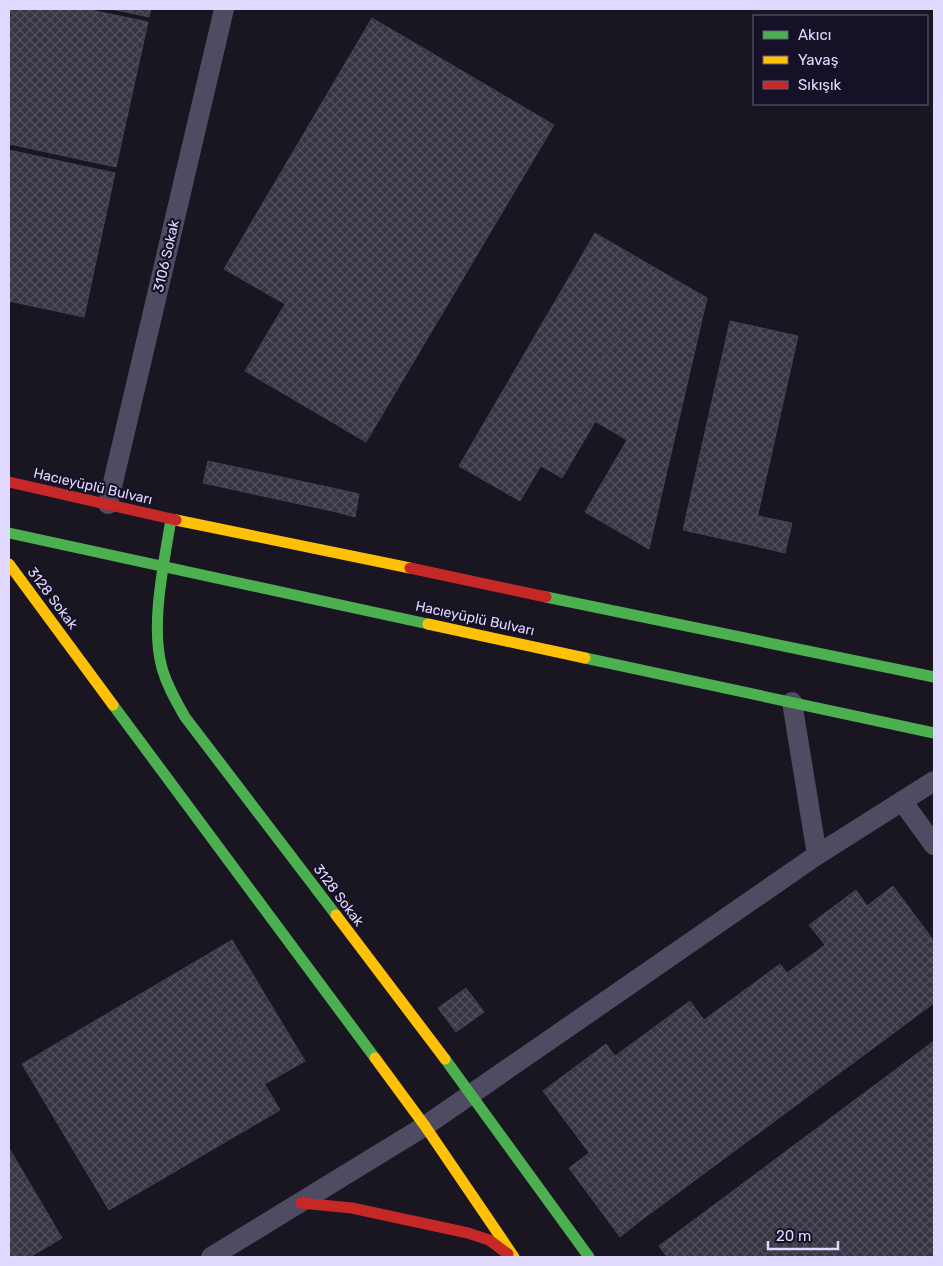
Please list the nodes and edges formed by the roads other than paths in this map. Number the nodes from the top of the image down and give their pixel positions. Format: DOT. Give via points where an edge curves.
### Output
graph roads {
  1 [pos="224,9"];
  2 [pos="9,482"];
  3 [pos="108,504"];
  4 [pos="171,519"];
  5 [pos="9,533"];
  6 [pos="9,564"];
  7 [pos="164,567"];
  8 [pos="934,677"];
  9 [pos="792,702"];
  10 [pos="934,733"];
  11 [pos="934,781"];
  12 [pos="902,801"];
  13 [pos="934,845"];
  14 [pos="817,855"];
  15 [pos="472,1094"];
  16 [pos="425,1126"];
  17 [pos="301,1203"];
  18 [pos="211,1257"];
  19 [pos="513,1257"];
  20 [pos="589,1257"];
  1 -- 3 [label="street, 3106 Sokak"];
  2 -- 3 [label="street, Hacıeyüplü Bulvarı"];
  3 -- 4 [label="street, Hacıeyüplü Bulvarı"];
  4 -- 7 [label="street, 3128 Sokak"];
  4 -- 8 [label="street, Hacıeyüplü Bulvarı"];
  5 -- 7 [label="street, Hacıeyüplü Bulvarı"];
  6 -- 16 [label="street, 3128 Sokak"];
  7 -- 9 [label="street, Hacıeyüplü Bulvarı"];
  7 -- 15 [label="street, 3128 Sokak" via="158,626 160,661 169,690 185,717"];
  9 -- 10 [label="street, Hacıeyüplü Bulvarı"];
  9 -- 14 [label="street"];
  11 -- 12 [label="street"];
  12 -- 13 [label="street"];
  12 -- 14 [label="street"];
  14 -- 15 [label="street"];
  15 -- 16 [label="street"];
  15 -- 20 [label="street, 3128 Sokak"];
  16 -- 17 [label="street"];
  16 -- 19 [label="street, 3128 Sokak"];
  17 -- 18 [label="street"];
  17 -- 19 [label="street" via="352,1208 468,1233 488,1240"];
}
